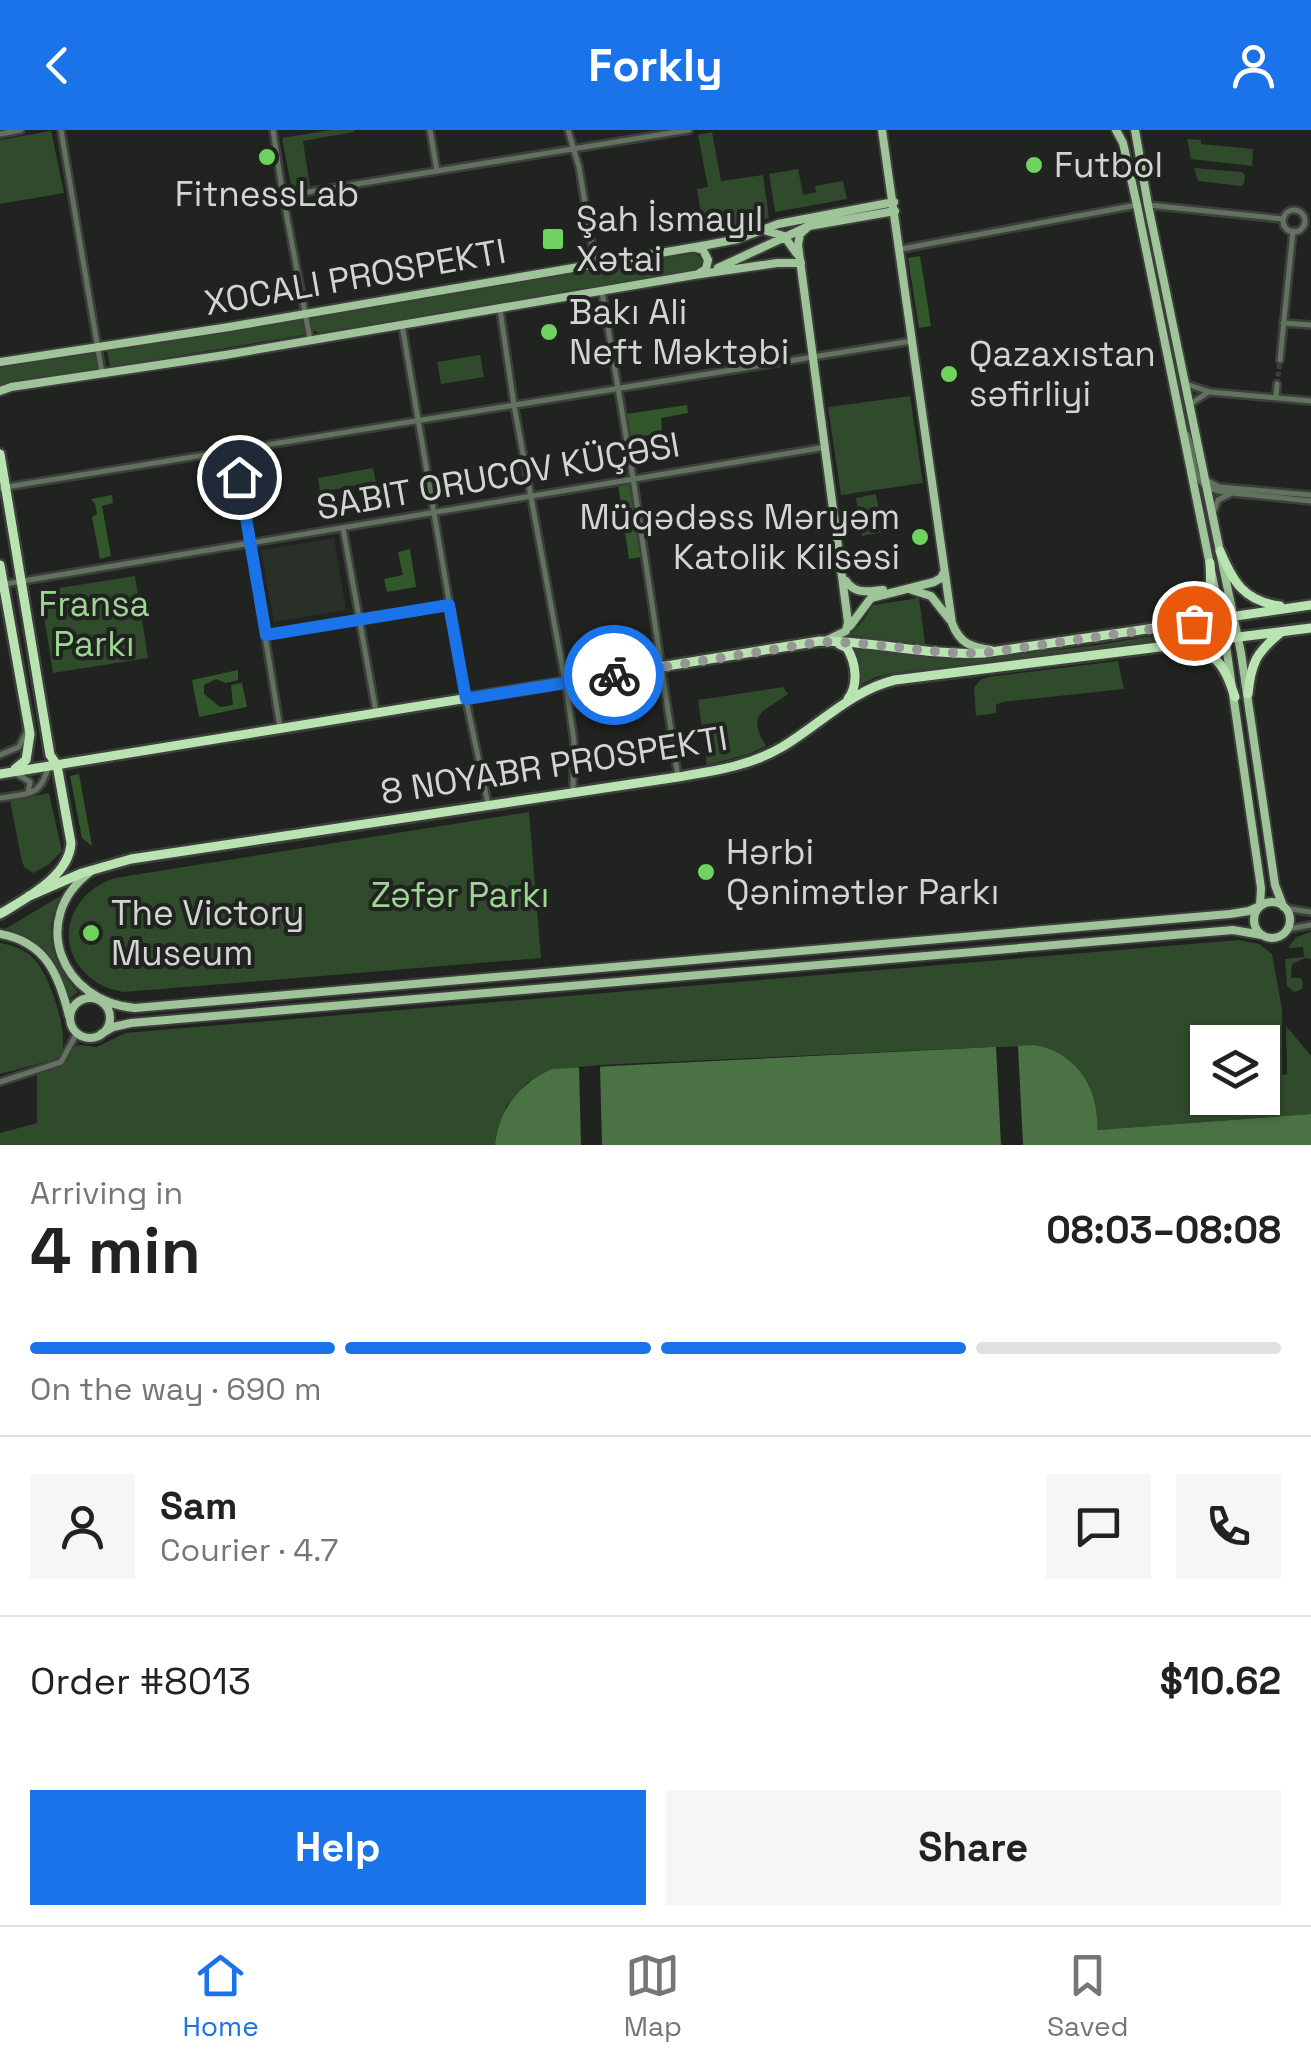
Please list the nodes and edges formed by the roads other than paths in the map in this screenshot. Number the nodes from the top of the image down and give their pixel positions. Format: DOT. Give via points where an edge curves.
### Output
graph roads {
  1 [pos="22,130"];
  2 [pos="61,130"];
  3 [pos="273,130"];
  4 [pos="430,130"];
  5 [pos="568,130"];
  6 [pos="690,130"];
  7 [pos="882,130"];
  8 [pos="1116,130"];
  9 [pos="1135,130"];
  10 [pos="0,134"];
  11 [pos="574,149"];
  12 [pos="437,172"];
  13 [pos="283,196"];
  14 [pos="1137,205"];
  15 [pos="1148,205"];
  16 [pos="894,207"];
  17 [pos="1284,219"];
  18 [pos="1308,221"];
  19 [pos="778,224"];
  20 [pos="809,226"];
  21 [pos="1293,231"];
  22 [pos="756,233"];
  23 [pos="784,236"];
  24 [pos="690,248"];
  25 [pos="901,249"];
  26 [pos="801,263"];
  27 [pos="595,264"];
  28 [pos="694,275"];
  29 [pos="602,292"];
  30 [pos="500,310"];
  31 [pos="305,314"];
  32 [pos="1283,323"];
  33 [pos="402,325"];
  34 [pos="1311,325"];
  35 [pos="310,341"];
  36 [pos="912,341"];
  37 [pos="98,347"];
  38 [pos="813,357"];
  39 [pos="1280,360"];
  40 [pos="0,362"];
  41 [pos="102,373"];
  42 [pos="1184,382"];
  43 [pos="1278,384"];
  44 [pos="617,388"];
  45 [pos="0,391"];
  46 [pos="1210,392"];
  47 [pos="1276,397"];
  48 [pos="1311,401"];
  49 [pos="514,404"];
  50 [pos="1189,405"];
  51 [pos="1180,417"];
  52 [pos="418,420"];
  53 [pos="826,447"];
  54 [pos="234,450"];
  55 [pos="0,454"];
  56 [pos="633,478"];
  57 [pos="1206,483"];
  58 [pos="3,488"];
  59 [pos="1232,493"];
  60 [pos="530,495"];
  61 [pos="1311,498"];
  62 [pos="435,512"];
  63 [pos="1213,518"];
  64 [pos="344,528"];
  65 [pos="251,543"];
  66 [pos="1220,551"];
  67 [pos="945,562"];
  68 [pos="1210,563"];
  69 [pos="0,565"];
  70 [pos="843,575"];
  71 [pos="22,581"];
  72 [pos="2,584"];
  73 [pos="897,590"];
  74 [pos="449,605"];
  75 [pos="1311,605"];
  76 [pos="1293,607"];
  77 [pos="1234,616"];
  78 [pos="1222,618"];
  79 [pos="360,620"];
  80 [pos="952,624"];
  81 [pos="1167,627"];
  82 [pos="1311,628"];
  83 [pos="1283,631"];
  84 [pos="846,632"];
  85 [pos="266,635"];
  86 [pos="1238,637"];
  87 [pos="1226,639"];
  88 [pos="820,642"];
  89 [pos="1164,646"];
  90 [pos="1001,651"];
  91 [pos="660,668"];
  92 [pos="565,682"];
  93 [pos="1248,694"];
  94 [pos="1235,697"];
  95 [pos="466,699"];
  96 [pos="839,708"];
  97 [pos="376,714"];
  98 [pos="28,724"];
  99 [pos="280,728"];
  100 [pos="0,754"];
  101 [pos="52,762"];
  102 [pos="6,773"];
  103 [pos="678,777"];
  104 [pos="573,791"];
  105 [pos="28,792"];
  106 [pos="0,798"];
  107 [pos="488,804"];
  108 [pos="98,867"];
  109 [pos="29,896"];
  110 [pos="1260,906"];
  111 [pos="1283,906"];
  112 [pos="1311,912"];
  113 [pos="0,914"];
  114 [pos="1311,925"];
  115 [pos="1288,929"];
  116 [pos="0,934"];
  117 [pos="1262,936"];
  118 [pos="100,1000"];
  119 [pos="71,1022"];
  120 [pos="77,1033"];
  121 [pos="101,1034"];
  122 [pos="0,1082"];
  1 -- 10 [label="street"];
  2 -- 37 [label="street"];
  3 -- 13 [label="street"];
  4 -- 12 [label="street"];
  5 -- 11 [label="street"];
  6 -- 11 [label="street"];
  7 -- 16 [label="main road"];
  8 -- 14 [label="main road"];
  9 -- 15 [label="main road"];
  11 -- 12 [label="street"];
  11 -- 27 [label="street"];
  12 -- 13 [label="street"];
  13 -- 31 [label="street"];
  14 -- 25 [label="street"];
  14 -- 51 [label="main road"];
  15 -- 17 [label="street"];
  15 -- 42 [label="main road"];
  16 -- 19 [label="main road"];
  16 -- 20 [label="main road"];
  16 -- 25 [label="main road"];
  17 -- 18 [label="street" via="1294,210"];
  17 -- 21 [label="street"];
  18 -- 21 [label="street"];
  19 -- 22 [label="main road"];
  19 -- 23 [label="main road"];
  20 -- 23 [label="main road"];
  20 -- 26 [label="main road" via="798,240"];
  21 -- 32 [label="street"];
  22 -- 23 [label="main road"];
  22 -- 24 [label="main road"];
  23 -- 26 [label="main road"];
  23 -- 28 [label="main road"];
  24 -- 27 [label="main road"];
  24 -- 28 [label="main road" via="708,260"];
  25 -- 36 [label="main road"];
  26 -- 28 [label="main road"];
  26 -- 38 [label="main road"];
  27 -- 31 [label="main road"];
  28 -- 29 [label="main road"];
  29 -- 30 [label="main road"];
  29 -- 44 [label="street"];
  30 -- 33 [label="main road"];
  30 -- 49 [label="street"];
  31 -- 35 [label="street"];
  31 -- 37 [label="main road"];
  32 -- 34 [label="street"];
  32 -- 39 [label="street"];
  33 -- 35 [label="main road"];
  33 -- 52 [label="street"];
  35 -- 41 [label="main road"];
  36 -- 38 [label="street"];
  36 -- 67 [label="main road"];
  37 -- 40 [label="main road"];
  37 -- 41 [label="street"];
  38 -- 44 [label="street"];
  38 -- 53 [label="main road"];
  41 -- 45 [label="main road"];
  42 -- 46 [label="street"];
  42 -- 50 [label="main road"];
  43 -- 47 [label="street"];
  44 -- 49 [label="street"];
  44 -- 56 [label="street"];
  46 -- 47 [label="street"];
  46 -- 50 [label="street"];
  47 -- 48 [label="street"];
  49 -- 52 [label="street"];
  49 -- 60 [label="street"];
  50 -- 57 [label="main road"];
  51 -- 57 [label="street" via="1198,478"];
  51 -- 68 [label="main road"];
  52 -- 54 [label="street"];
  52 -- 62 [label="street"];
  53 -- 56 [label="street, SABIT ORUCOV KÜÇƏSI"];
  53 -- 70 [label="main road"];
  54 -- 58 [label="street"];
  54 -- 65 [label="street"];
  55 -- 58 [label="highway"];
  56 -- 60 [label="street, SABIT ORUCOV KÜÇƏSI"];
  56 -- 91 [label="street"];
  57 -- 59 [label="street"];
  57 -- 61 [label="street"];
  57 -- 63 [label="main road"];
  58 -- 71 [label="highway"];
  59 -- 61 [label="street"];
  59 -- 63 [label="street" via="1218,500"];
  60 -- 62 [label="street, SABIT ORUCOV KÜÇƏSI"];
  60 -- 92 [label="street"];
  62 -- 64 [label="street, SABIT ORUCOV KÜÇƏSI"];
  62 -- 74 [label="street"];
  63 -- 66 [label="main road"];
  64 -- 65 [label="street, SABIT ORUCOV KÜÇƏSI"];
  64 -- 79 [label="street"];
  65 -- 71 [label="street, SABIT ORUCOV KÜÇƏSI"];
  65 -- 85 [label="street"];
  66 -- 76 [label="highway" via="1244,592"];
  66 -- 77 [label="main road"];
  67 -- 73 [label="main road" via="938,580"];
  67 -- 80 [label="main road"];
  68 -- 78 [label="main road"];
  68 -- 81 [label="highway" via="1206,603 1190,619"];
  69 -- 72 [label="highway"];
  70 -- 73 [label="main road" via="860,592"];
  70 -- 84 [label="main road"];
  71 -- 72 [label="street, SABIT ORUCOV KÜÇƏSI"];
  71 -- 101 [label="highway"];
  72 -- 98 [label="highway"];
  73 -- 80 [label="main road" via="931,596"];
  73 -- 84 [label="main road" via="871,598"];
  74 -- 79 [label="street"];
  74 -- 95 [label="street"];
  75 -- 76 [label="highway"];
  76 -- 77 [label="highway"];
  77 -- 78 [label="highway"];
  77 -- 86 [label="main road"];
  78 -- 81 [label="highway"];
  78 -- 87 [label="main road"];
  79 -- 85 [label="street"];
  79 -- 97 [label="street"];
  80 -- 90 [label="main road" via="967,645"];
  81 -- 90 [label="highway"];
  82 -- 83 [label="highway, 8 NOYABR PROSPEKTI"];
  83 -- 86 [label="highway, 8 NOYABR PROSPEKTI"];
  83 -- 93 [label="highway" via="1255,658"];
  84 -- 88 [label="main road"];
  85 -- 99 [label="street"];
  86 -- 87 [label="highway, 8 NOYABR PROSPEKTI"];
  86 -- 93 [label="main road"];
  87 -- 89 [label="highway, 8 NOYABR PROSPEKTI"];
  87 -- 94 [label="main road"];
  88 -- 90 [label="highway"];
  88 -- 91 [label="highway"];
  88 -- 96 [label="highway" via="845,646 852,657 855,688"];
  89 -- 94 [label="highway" via="1215,658"];
  89 -- 96 [label="highway, 8 NOYABR PROSPEKTI" via="895,680"];
  91 -- 92 [label="highway"];
  91 -- 103 [label="street"];
  92 -- 95 [label="highway"];
  92 -- 104 [label="street"];
  93 -- 111 [label="main road"];
  94 -- 110 [label="main road"];
  95 -- 97 [label="highway"];
  95 -- 107 [label="street"];
  96 -- 103 [label="highway, 8 NOYABR PROSPEKTI" via="764,756"];
  97 -- 99 [label="highway"];
  98 -- 100 [label="street" via="19,747"];
  98 -- 102 [label="highway" via="26,760"];
  99 -- 101 [label="highway"];
  101 -- 102 [label="highway"];
  101 -- 105 [label="street" via="44,783"];
  101 -- 109 [label="highway" via="70,853"];
  102 -- 105 [label="street" via="28,779"];
  103 -- 104 [label="highway, 8 NOYABR PROSPEKTI"];
  104 -- 107 [label="highway, 8 NOYABR PROSPEKTI"];
  105 -- 106 [label="street"];
  107 -- 108 [label="highway, 8 NOYABR PROSPEKTI"];
  108 -- 109 [label="highway, 8 NOYABR PROSPEKTI"];
  108 -- 118 [label="main road" via="66,899 58,936 66,969"];
  109 -- 113 [label="highway"];
  110 -- 111 [label="main road"];
  110 -- 117 [label="main road" via="1254,921"];
  110 -- 118 [label="main road" via="1230,914 134,1008"];
  111 -- 112 [label="street"];
  111 -- 115 [label="main road"];
  114 -- 115 [label="street"];
  115 -- 117 [label="main road" via="1276,938"];
  116 -- 119 [label="main road" via="42,954"];
  117 -- 121 [label="main road" via="1213,932 130,1023"];
  118 -- 119 [label="main road" via="76,1004"];
  118 -- 121 [label="main road" via="110,1017"];
  119 -- 120 [label="main road"];
  120 -- 121 [label="main road"];
  120 -- 122 [label="street" via="60,1062"];
}
